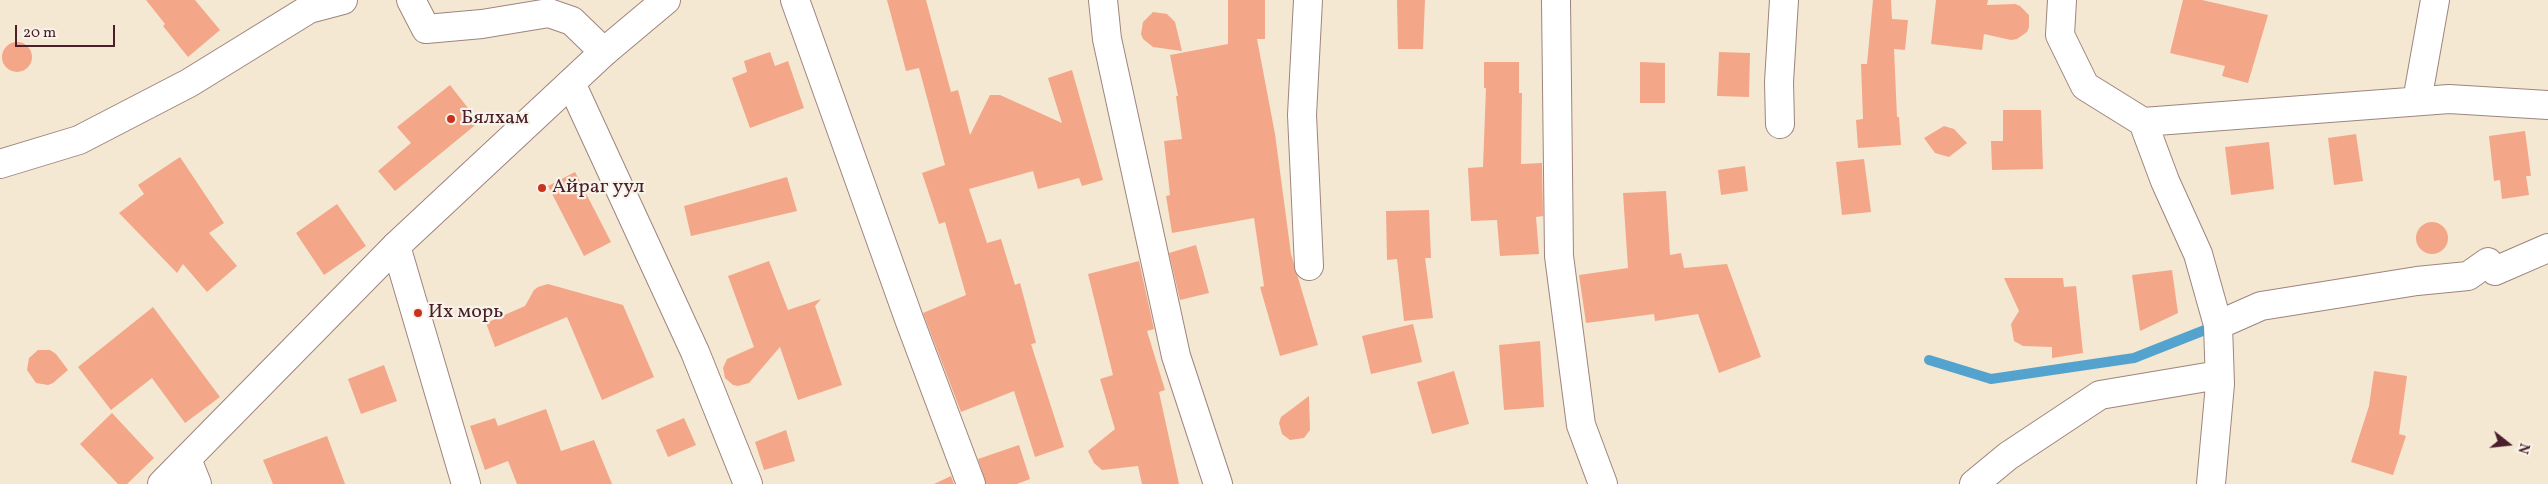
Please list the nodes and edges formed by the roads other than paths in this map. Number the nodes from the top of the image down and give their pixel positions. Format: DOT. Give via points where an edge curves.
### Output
graph roads {
  1 [pos="343,0"];
  2 [pos="411,0"];
  3 [pos="666,0"];
  4 [pos="795,0"];
  5 [pos="1103,0"];
  6 [pos="1308,0"];
  7 [pos="1556,0"];
  8 [pos="1784,0"];
  9 [pos="2062,0"];
  10 [pos="2435,0"];
  11 [pos="604,52"];
  12 [pos="571,83"];
  13 [pos="2417,101"];
  14 [pos="2548,105"];
  15 [pos="2142,122"];
  16 [pos="1780,124"];
  17 [pos="0,164"];
  18 [pos="396,246"];
  19 [pos="2548,248"];
  20 [pos="1309,266"];
  21 [pos="2218,324"];
  22 [pos="2220,375"];
  23 [pos="187,459"];
  24 [pos="162,484"];
  25 [pos="197,484"];
  26 [pos="466,484"];
  27 [pos="748,484"];
  28 [pos="971,484"];
  29 [pos="1218,484"];
  30 [pos="1603,484"];
  31 [pos="1974,484"];
  32 [pos="2211,484"];
  1 -- 17 [label="street" via="309,9 189,83 78,140"];
  2 -- 11 [label="street" via="426,29 549,13 572,21"];
  3 -- 11 [label="street"];
  4 -- 28 [label="street"];
  5 -- 29 [label="street" via="1107,40 1176,356"];
  6 -- 20 [label="street" via="1302,115"];
  7 -- 30 [label="street" via="1559,256 1581,425"];
  8 -- 16 [label="street"];
  9 -- 15 [label="street" via="2060,35 2085,86"];
  10 -- 13 [label="street"];
  11 -- 12 [label="street"];
  12 -- 18 [label="street"];
  12 -- 27 [label="street" via="695,352"];
  13 -- 14 [label="street" via="2449,99"];
  13 -- 15 [label="street"];
  15 -- 21 [label="street" via="2198,254"];
  18 -- 23 [label="street"];
  18 -- 26 [label="street"];
  19 -- 21 [label="street" via="2495,271 2488,262 2468,276 2261,306"];
  21 -- 22 [label="street"];
  22 -- 31 [label="street" via="2100,395 2008,456"];
  22 -- 32 [label="street"];
  23 -- 24 [label="street"];
  23 -- 25 [label="street"];
}
